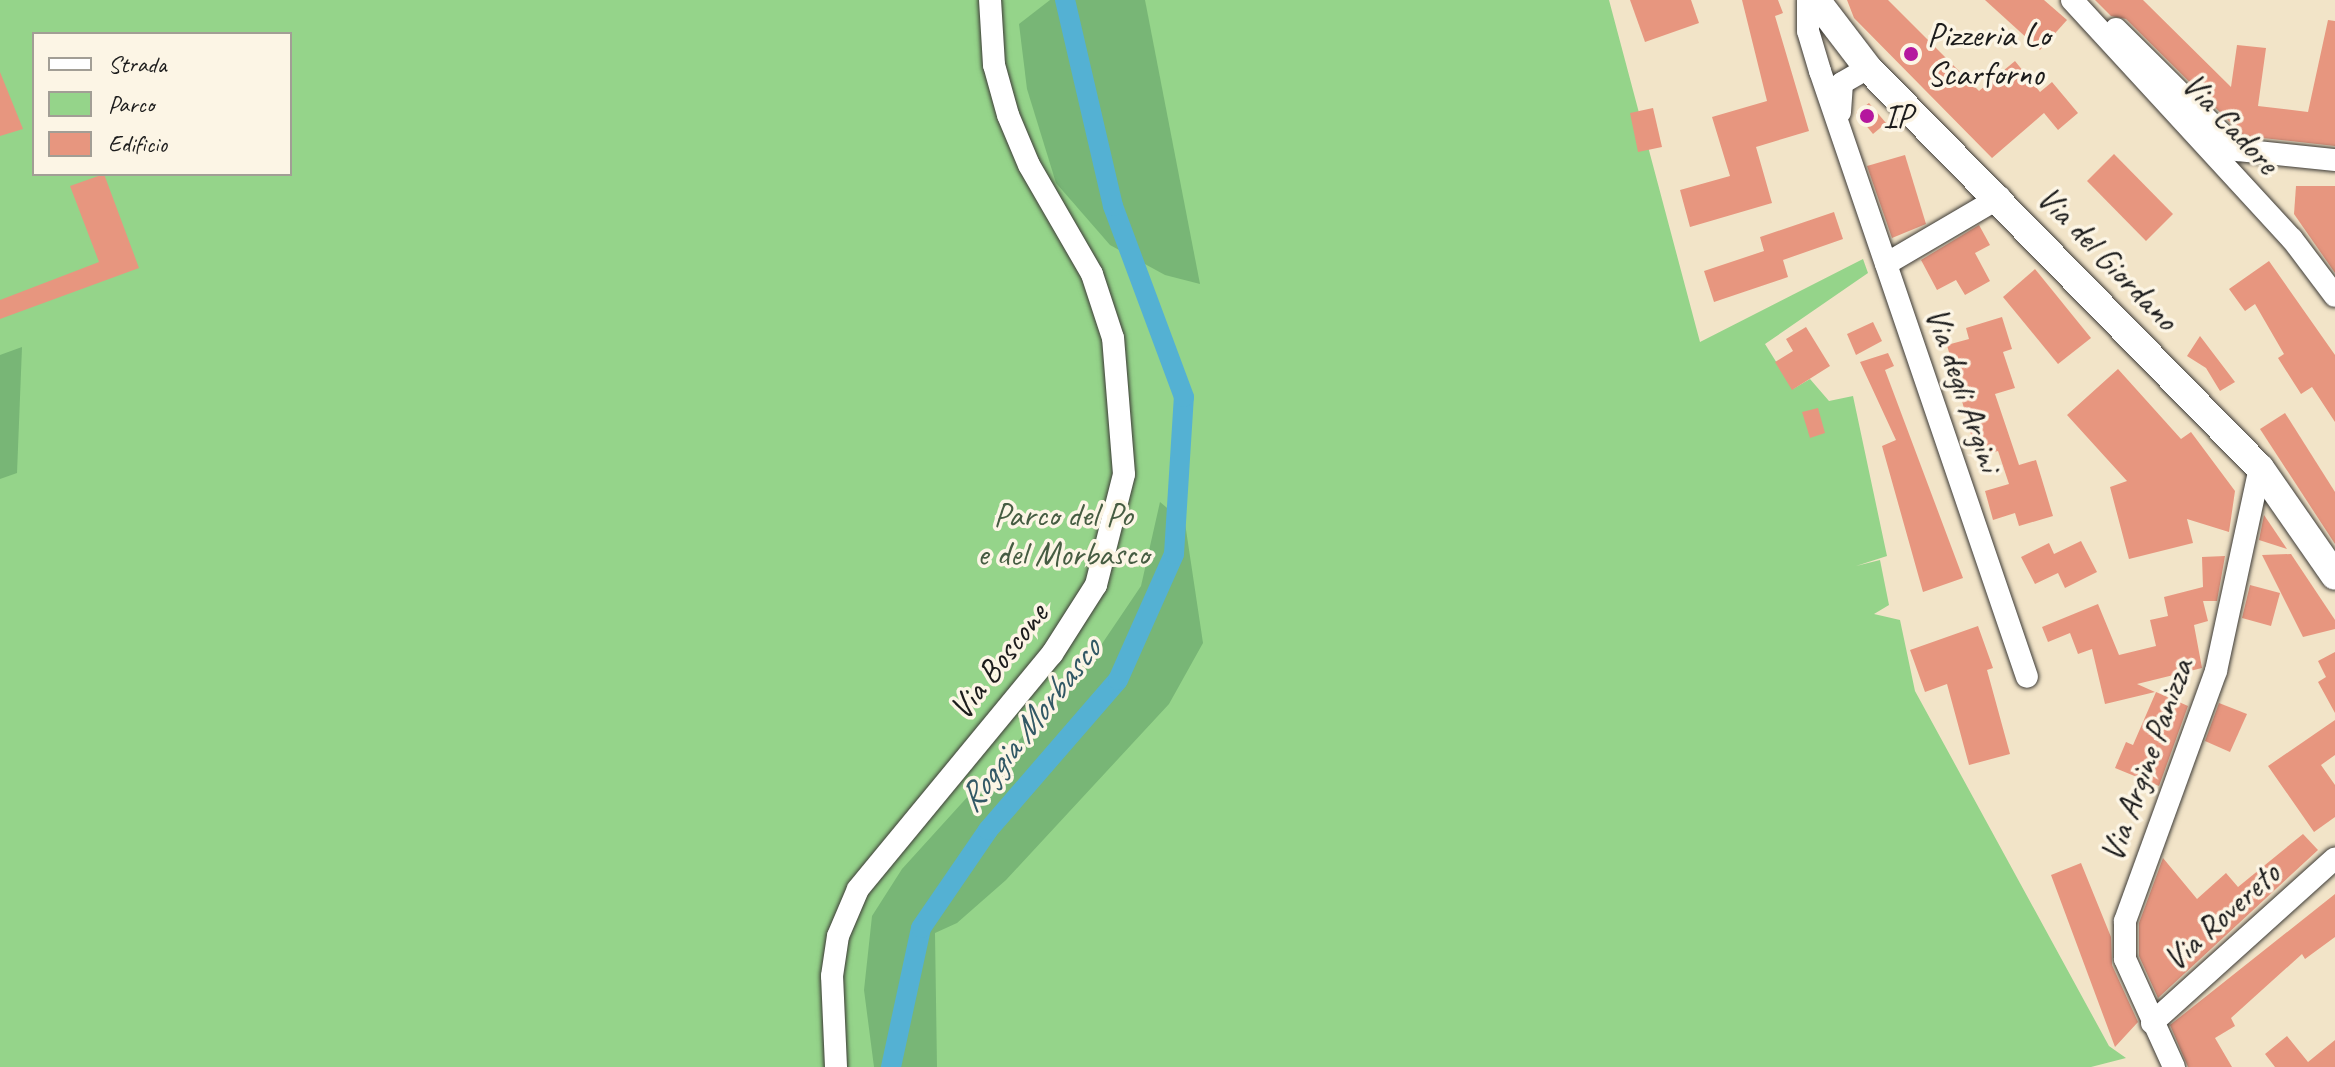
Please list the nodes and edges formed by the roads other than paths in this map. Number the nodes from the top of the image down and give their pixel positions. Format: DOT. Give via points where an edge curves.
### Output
graph roads {
  1 [pos="990,0"];
  2 [pos="1808,0"];
  3 [pos="1816,0"];
  4 [pos="2074,1"];
  5 [pos="1868,68"];
  6 [pos="1840,121"];
  7 [pos="2335,160"];
  8 [pos="2000,197"];
  9 [pos="1886,264"];
  10 [pos="2335,296"];
  11 [pos="2260,468"];
  12 [pos="2335,576"];
  13 [pos="2027,677"];
  14 [pos="2335,858"];
  15 [pos="2152,1023"];
  16 [pos="836,1067"];
  17 [pos="2174,1067"];
  1 -- 16 [label="street, Via Boscone" via="994,65 1008,115 1029,165 1092,274 1113,338 1124,474 1096,585 1052,654 858,889 838,936 832,976"];
  2 -- 6 [label="street, Via degli Argini" via="1808,31"];
  3 -- 5 [label="street, Via del Giordano"];
  4 -- 7 [label="street" via="2121,32 2238,150"];
  4 -- 10 [label="street, Via Cadore" via="2292,239"];
  5 -- 6 [label="street, Via degli Argini" via="1842,83"];
  5 -- 8 [label="street, Via del Giordano"];
  6 -- 9 [label="street, Via degli Argini"];
  8 -- 9 [label="street"];
  8 -- 11 [label="street, Via del Giordano"];
  9 -- 13 [label="street, Via degli Argini"];
  11 -- 12 [label="street, Via del Giordano"];
  11 -- 15 [label="street, Via Argine Panizza" via="2216,671 2125,921 2125,959"];
  14 -- 15 [label="street, Via Rovereto"];
  15 -- 17 [label="street, Via Argine Panizza"];
}
